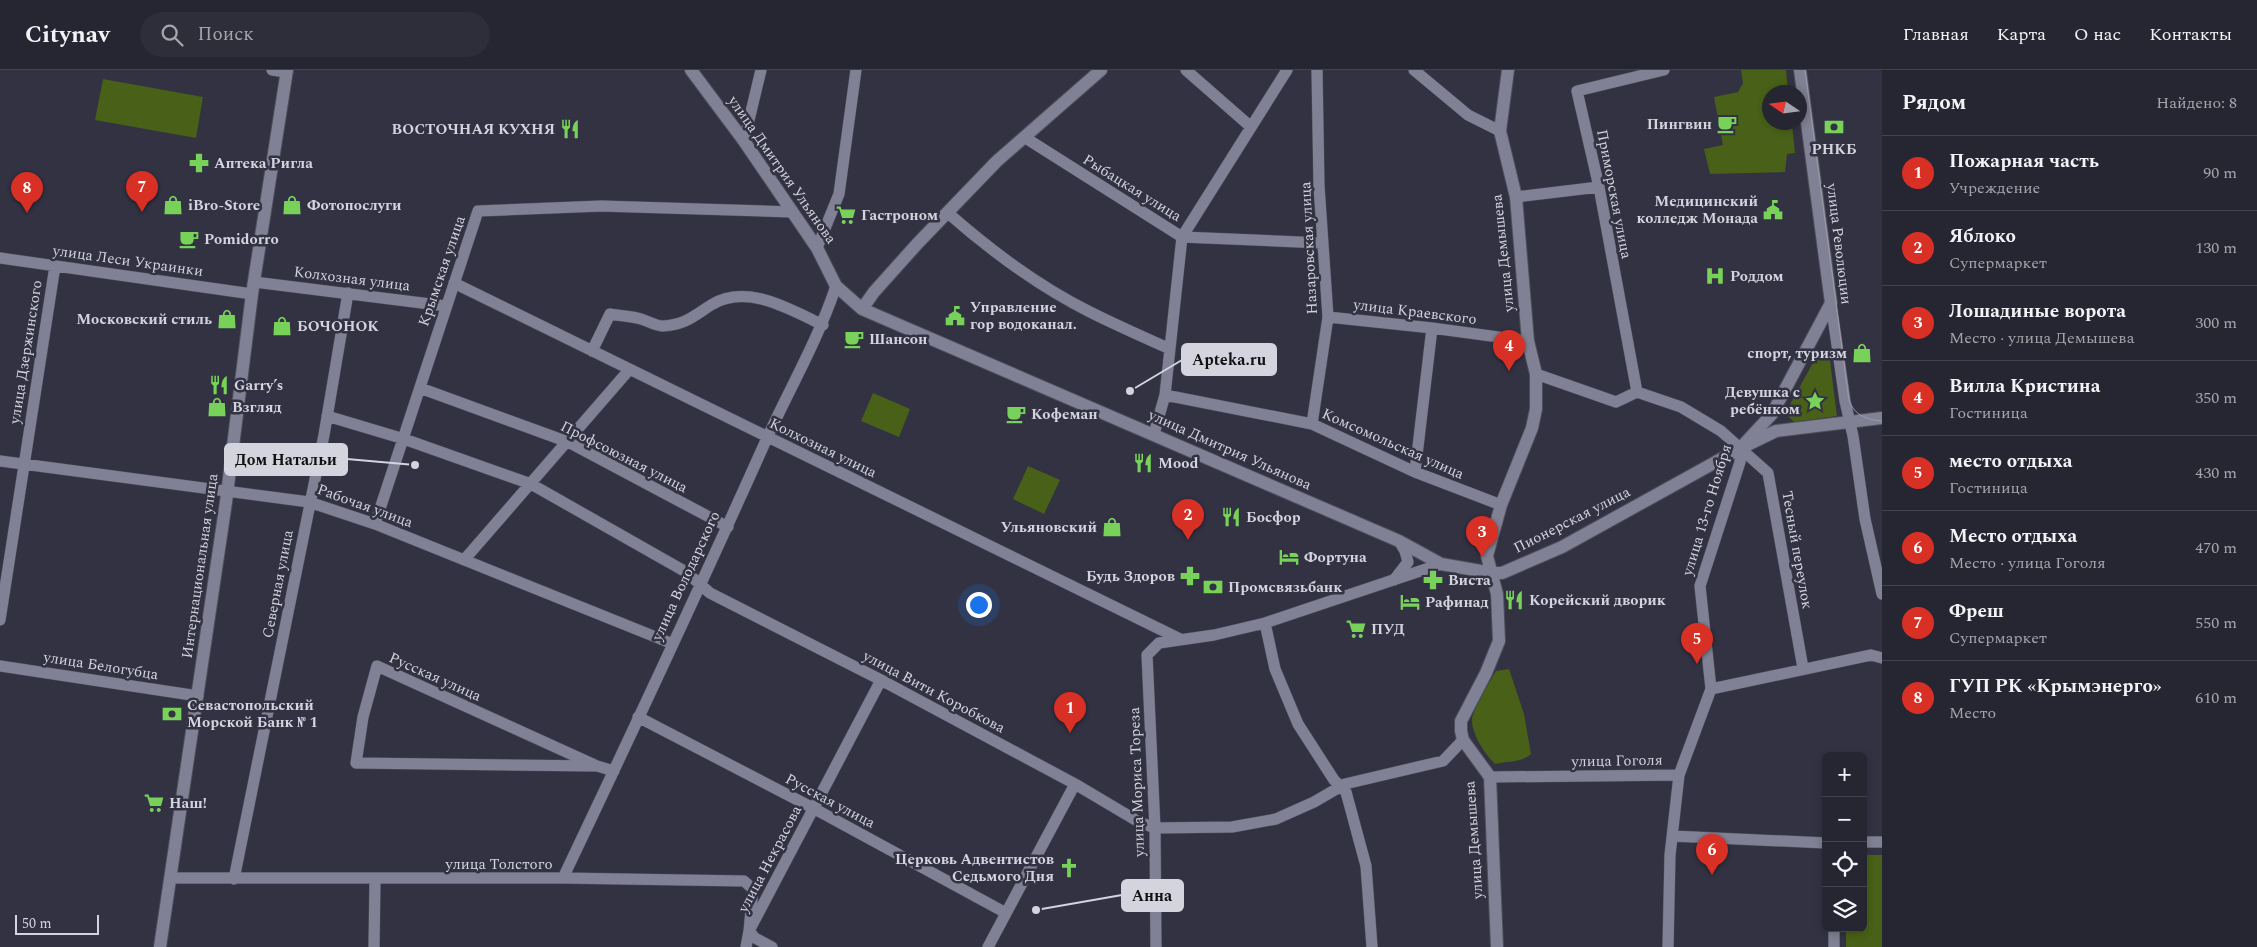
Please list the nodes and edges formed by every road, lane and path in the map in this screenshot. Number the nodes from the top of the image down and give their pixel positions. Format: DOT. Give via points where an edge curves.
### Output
graph roads {
  1 [pos="272,70"];
  2 [pos="691,70"];
  3 [pos="761,70"];
  4 [pos="856,70"];
  5 [pos="1101,70"];
  6 [pos="1186,70"];
  7 [pos="1287,70"];
  8 [pos="1317,70"];
  9 [pos="1414,70"];
  10 [pos="1508,70"];
  11 [pos="1664,70"];
  12 [pos="1800,70"];
  13 [pos="286,71"];
  14 [pos="1251,127"];
  15 [pos="1500,131"];
  16 [pos="1024,137"];
  17 [pos="744,141"];
  18 [pos="1598,187"];
  19 [pos="1516,197"];
  20 [pos="792,212"];
  21 [pos="948,213"];
  22 [pos="1182,237"];
  23 [pos="1322,243"];
  24 [pos="817,248"];
  25 [pos="0,258"];
  26 [pos="55,266"];
  27 [pos="254,282"];
  28 [pos="454,283"];
  29 [pos="836,286"];
  30 [pos="348,293"];
  31 [pos="252,294"];
  32 [pos="1831,303"];
  33 [pos="446,306"];
  34 [pos="862,309"];
  35 [pos="1328,317"];
  36 [pos="823,325"];
  37 [pos="1432,328"];
  38 [pos="1528,341"];
  39 [pos="1170,349"];
  40 [pos="592,351"];
  41 [pos="629,370"];
  42 [pos="1536,374"];
  43 [pos="420,388"];
  44 [pos="1637,392"];
  45 [pos="1165,395"];
  46 [pos="1772,414"];
  47 [pos="327,416"];
  48 [pos="1882,418"];
  49 [pos="1849,422"];
  50 [pos="1312,424"];
  51 [pos="1776,430"];
  52 [pos="1154,434"];
  53 [pos="767,438"];
  54 [pos="404,439"];
  55 [pos="568,442"];
  56 [pos="1741,448"];
  57 [pos="0,461"];
  58 [pos="23,465"];
  59 [pos="1415,472"];
  60 [pos="531,484"];
  61 [pos="228,492"];
  62 [pos="309,502"];
  63 [pos="1500,504"];
  64 [pos="375,524"];
  65 [pos="728,527"];
  66 [pos="1399,541"];
  67 [pos="464,560"];
  68 [pos="1441,564"];
  69 [pos="1492,573"];
  70 [pos="1392,581"];
  71 [pos="702,584"];
  72 [pos="1882,594"];
  73 [pos="0,620"];
  74 [pos="1265,624"];
  75 [pos="1180,639"];
  76 [pos="673,644"];
  77 [pos="1882,658"];
  78 [pos="0,666"];
  79 [pos="1803,668"];
  80 [pos="881,680"];
  81 [pos="1711,688"];
  82 [pos="198,696"];
  83 [pos="638,717"];
  84 [pos="1464,740"];
  85 [pos="598,766"];
  86 [pos="614,770"];
  87 [pos="1679,775"];
  88 [pos="1490,777"];
  89 [pos="1075,784"];
  90 [pos="1341,786"];
  91 [pos="813,808"];
  92 [pos="1155,828"];
  93 [pos="1672,836"];
  94 [pos="1867,842"];
  95 [pos="1882,842"];
  96 [pos="1822,843"];
  97 [pos="170,878"];
  98 [pos="563,878"];
  99 [pos="234,880"];
  100 [pos="375,880"];
  101 [pos="1006,913"];
  102 [pos="749,931"];
  103 [pos="1834,932"];
  104 [pos="160,947"];
  105 [pos="374,947"];
  106 [pos="746,947"];
  107 [pos="772,947"];
  108 [pos="988,947"];
  109 [pos="1156,947"];
  110 [pos="1372,947"];
  111 [pos="1496,947"];
  112 [pos="1668,947"];
  113 [pos="1834,947"];
  1 -- 13 [label="street"];
  2 -- 17 [label="street, улица Дмитрия Ульянова"];
  3 -- 17 [label="street"];
  4 -- 24 [label="street" via="839,194"];
  5 -- 16 [label="street"];
  6 -- 14 [label="street"];
  7 -- 14 [label="street"];
  8 -- 23 [label="street, Назаровская улица"];
  9 -- 15 [label="street" via="1468,115"];
  10 -- 15 [label="street, улица Демышева"];
  11 -- 18 [label="street, Приморская улица" via="1577,92"];
  12 -- 32 [label="street, улица Революции"];
  13 -- 27 [label="street, Интернациональная улица"];
  14 -- 22 [label="street"];
  15 -- 19 [label="street, улица Демышева"];
  16 -- 21 [label="street"];
  16 -- 22 [label="street, Рыбацкая улица"];
  17 -- 20 [label="street, улица Дмитрия Ульянова"];
  18 -- 19 [label="street"];
  18 -- 44 [label="street, Приморская улица"];
  19 -- 38 [label="street, улица Демышева"];
  20 -- 24 [label="street, улица Дмитрия Ульянова"];
  20 -- 28 [label="street, Крымская улица" via="601,206 478,211"];
  21 -- 34 [label="street"];
  21 -- 39 [label="street" via="1030,276 1088,311"];
  22 -- 23 [label="street, Рыбацкая улица"];
  22 -- 39 [label="street"];
  23 -- 35 [label="street, Назаровская улица"];
  24 -- 29 [label="street, улица Дмитрия Ульянова"];
  25 -- 26 [label="street, улица Леси Украинки"];
  26 -- 31 [label="street, улица Леси Украинки"];
  26 -- 58 [label="street, улица Дзержинского"];
  27 -- 30 [label="street, Колхозная улица"];
  27 -- 31 [label="street, Интернациональная улица"];
  28 -- 33 [label="street, Крымская улица"];
  28 -- 40 [label="street, Колхозная улица"];
  29 -- 34 [label="street, улица Дмитрия Ульянова"];
  29 -- 36 [label="street, улица Володарского"];
  30 -- 33 [label="street, Колхозная улица"];
  30 -- 47 [label="street, Северная улица"];
  31 -- 61 [label="street, Интернациональная улица"];
  32 -- 46 [label="street, улица 13-го Ноября"];
  32 -- 49 [label="street, улица Революции"];
  33 -- 43 [label="street, Крымская улица"];
  34 -- 52 [label="street, улица Дмитрия Ульянова"];
  35 -- 37 [label="street, улица Краевского"];
  35 -- 50 [label="street, Назаровская улица"];
  36 -- 40 [label="street" via="759,297 737,296 712,304 687,322 661,326 610,314"];
  36 -- 53 [label="street, улица Володарского"];
  37 -- 38 [label="street, улица Краевского"];
  37 -- 59 [label="street"];
  38 -- 42 [label="street, улица Демышева"];
  39 -- 45 [label="street"];
  40 -- 41 [label="street, Колхозная улица"];
  41 -- 53 [label="street, Колхозная улица"];
  41 -- 55 [label="street"];
  42 -- 44 [label="street" via="1616,402"];
  42 -- 63 [label="street, улица Демышева" via="1536,409 1532,428"];
  43 -- 54 [label="street, Крымская улица"];
  43 -- 55 [label="street, Профсоюзная улица"];
  44 -- 56 [label="street" via="1681,407 1721,431"];
  45 -- 50 [label="street, Комсомольская улица"];
  45 -- 52 [label="street"];
  46 -- 51 [label="street"];
  46 -- 56 [label="street, улица 13-го Ноября"];
  47 -- 54 [label="street, улица Вити Коробкова"];
  47 -- 62 [label="street, Северная улица"];
  48 -- 49 [label="street, Пионерская улица"];
  49 -- 51 [label="street, Пионерская улица"];
  49 -- 72 [label="street, улица Революции" via="1865,519"];
  50 -- 59 [label="street, Комсомольская улица"];
  51 -- 56 [label="street, Пионерская улица"];
  52 -- 66 [label="street, улица Дмитрия Ульянова"];
  53 -- 65 [label="street, улица Володарского"];
  53 -- 75 [label="street, Колхозная улица"];
  54 -- 60 [label="street, улица Вити Коробкова"];
  54 -- 64 [label="street, Крымская улица"];
  55 -- 60 [label="street"];
  55 -- 65 [label="street, Профсоюзная улица"];
  56 -- 69 [label="street, Пионерская улица" via="1562,547 1502,573"];
  56 -- 79 [label="street, Тесный переулок" via="1768,473"];
  56 -- 81 [label="street, улица 13-го Ноября" via="1740,462 1700,586"];
  57 -- 58 [label="street, Рабочая улица"];
  58 -- 61 [label="street, Рабочая улица"];
  58 -- 73 [label="street, улица Дзержинского"];
  59 -- 63 [label="street, Комсомольская улица"];
  60 -- 67 [label="street"];
  60 -- 71 [label="street, улица Вити Коробкова"];
  61 -- 62 [label="street, Рабочая улица"];
  61 -- 82 [label="street, Интернациональная улица"];
  62 -- 64 [label="street, Рабочая улица"];
  62 -- 99 [label="street, Северная улица"];
  63 -- 69 [label="street, улица Демышева" via="1487,556"];
  64 -- 67 [label="street, Рабочая улица"];
  65 -- 71 [label="street, улица Володарского"];
  66 -- 68 [label="street, улица Дмитрия Ульянова"];
  66 -- 70 [label="street" via="1408,562"];
  67 -- 76 [label="street, Рабочая улица"];
  68 -- 69 [label="street, Пионерская улица"];
  68 -- 70 [label="street, Пионерская улица"];
  69 -- 84 [label="street, улица Демышева" via="1497,594 1499,641 1461,721"];
  70 -- 74 [label="street, Пионерская улица"];
  71 -- 76 [label="street, улица Володарского"];
  71 -- 80 [label="street, улица Вити Коробкова" via="710,593"];
  74 -- 75 [label="street, Пионерская улица"];
  74 -- 90 [label="street" via="1275,669 1294,717 1323,765"];
  75 -- 92 [label="street, улица Мориса Тореза" via="1159,643 1147,654"];
  76 -- 83 [label="street, улица Володарского"];
  77 -- 79 [label="street" via="1871,655"];
  78 -- 82 [label="street, улица Белогубца"];
  79 -- 81 [label="street"];
  80 -- 89 [label="street, улица Вити Коробкова"];
  80 -- 91 [label="street, улица Некрасова"];
  81 -- 87 [label="street, улица 13-го Ноября"];
  82 -- 97 [label="street, Интернациональная улица"];
  83 -- 86 [label="street, улица Володарского"];
  83 -- 91 [label="street, Русская улица"];
  84 -- 88 [label="street, улица Демышева"];
  84 -- 90 [label="street, улица Вити Коробкова" via="1443,761"];
  85 -- 85 [label="street, Русская улица" via="356,763 363,717 377,666"];
  85 -- 86 [label="street, Русская улица"];
  86 -- 98 [label="street, улица Володарского"];
  87 -- 88 [label="street, улица Гоголя"];
  87 -- 93 [label="street, улица Гоголя"];
  88 -- 111 [label="street, улица Демышева"];
  89 -- 92 [label="street, улица Вити Коробкова"];
  89 -- 101 [label="street"];
  90 -- 92 [label="street, улица Вити Коробкова" via="1276,819 1232,827"];
  90 -- 110 [label="street" via="1346,792 1366,866"];
  91 -- 101 [label="street, Русская улица"];
  91 -- 102 [label="street, улица Некрасова"];
  92 -- 109 [label="street, улица Мориса Тореза"];
  93 -- 96 [label="street"];
  93 -- 112 [label="street"];
  94 -- 95 [label="street"];
  97 -- 99 [label="street, улица Толстого"];
  97 -- 104 [label="street, Интернациональная улица"];
  98 -- 100 [label="street, улица Толстого"];
  98 -- 102 [label="street, улица Толстого" via="744,881 753,889"];
  99 -- 100 [label="street, улица Толстого"];
  100 -- 105 [label="street"];
  101 -- 108 [label="street"];
  102 -- 106 [label="street, улица Некрасова"];
  102 -- 107 [label="street"];
  103 -- 113 [label="street"];
}
